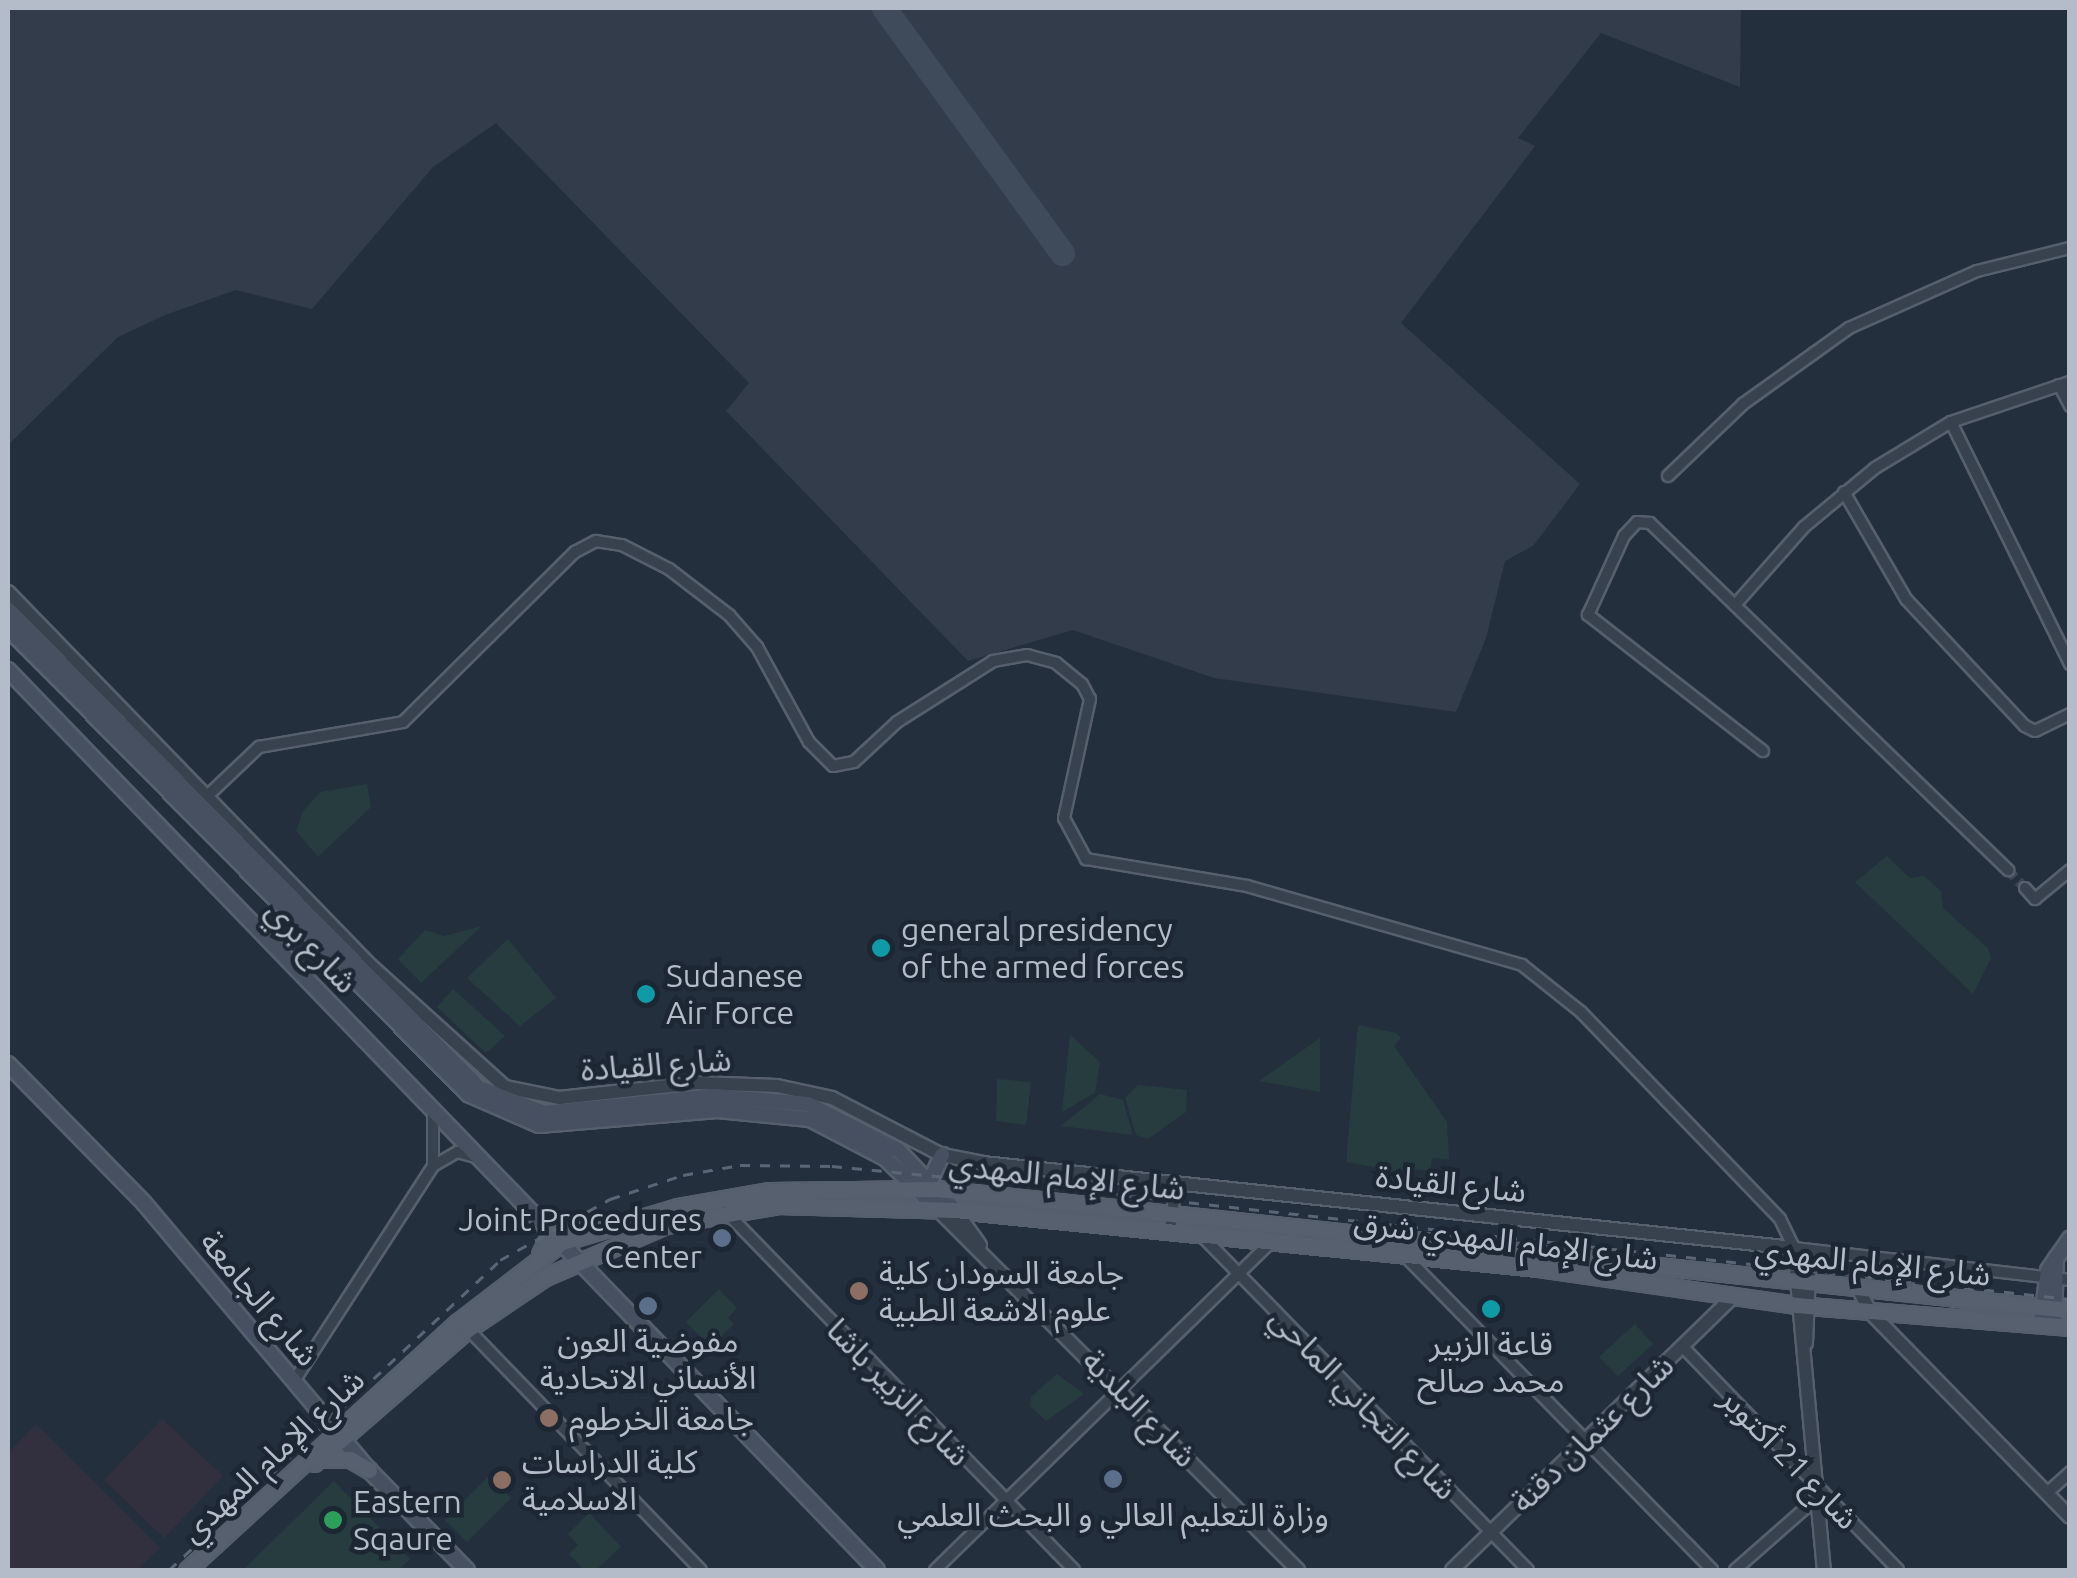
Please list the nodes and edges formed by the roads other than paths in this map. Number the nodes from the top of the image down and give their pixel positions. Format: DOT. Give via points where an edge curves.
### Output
graph roads {
  1 [pos="2070,248"];
  2 [pos="2064,384"];
  3 [pos="2070,406"];
  4 [pos="1951,422"];
  5 [pos="1668,476"];
  6 [pos="1844,492"];
  7 [pos="8,592"];
  8 [pos="1735,605"];
  9 [pos="8,609"];
  10 [pos="8,628"];
  11 [pos="2070,664"];
  12 [pos="8,670"];
  13 [pos="2070,714"];
  14 [pos="1764,751"];
  15 [pos="202,801"];
  16 [pos="2008,870"];
  17 [pos="2070,870"];
  18 [pos="2026,888"];
  19 [pos="334,946"];
  20 [pos="8,1064"];
  21 [pos="432,1108"];
  22 [pos="942,1155"];
  23 [pos="480,1158"];
  24 [pos="432,1166"];
  25 [pos="1176,1183"];
  26 [pos="930,1187"];
  27 [pos="937,1209"];
  28 [pos="955,1210"];
  29 [pos="725,1211"];
  30 [pos="1172,1223"];
  31 [pos="1201,1235"];
  32 [pos="556,1237"];
  33 [pos="2070,1238"];
  34 [pos="1272,1242"];
  35 [pos="981,1247"];
  36 [pos="1794,1248"];
  37 [pos="1810,1250"];
  38 [pos="1405,1255"];
  39 [pos="576,1260"];
  40 [pos="1239,1273"];
  41 [pos="2058,1278"];
  42 [pos="1802,1284"];
  43 [pos="1860,1292"];
  44 [pos="1734,1296"];
  45 [pos="1803,1305"];
  46 [pos="2056,1308"];
  47 [pos="1870,1312"];
  48 [pos="2055,1326"];
  49 [pos="468,1329"];
  50 [pos="1682,1346"];
  51 [pos="294,1381"];
  52 [pos="1120,1388"];
  53 [pos="340,1435"];
  54 [pos="1584,1441"];
  55 [pos="320,1459"];
  56 [pos="369,1470"];
  57 [pos="2070,1472"];
  58 [pos="1817,1492"];
  59 [pos="2046,1494"];
  60 [pos="1004,1500"];
  61 [pos="2070,1517"];
  62 [pos="1490,1533"];
  63 [pos="187,1570"];
  64 [pos="199,1570"];
  65 [pos="467,1570"];
  66 [pos="701,1570"];
  67 [pos="878,1570"];
  68 [pos="935,1570"];
  69 [pos="1074,1570"];
  70 [pos="1298,1570"];
  71 [pos="1452,1570"];
  72 [pos="1528,1570"];
  73 [pos="1712,1570"];
  74 [pos="1735,1570"];
  75 [pos="1824,1570"];
  76 [pos="1898,1570"];
  1 -- 5 [label="street" via="1977,271 1849,328 1764,386"];
  2 -- 3 [label="street"];
  2 -- 4 [label="street"];
  4 -- 6 [label="street"];
  4 -- 11 [label="street"];
  6 -- 8 [label="street"];
  6 -- 13 [label="street" via="1906,599 2025,726 2034,731"];
  7 -- 15 [label="street, شارع القيادة"];
  8 -- 14 [label="street" via="1643,520 1624,536 1588,614"];
  8 -- 16 [label="street"];
  9 -- 15 [label="main road, شارع القيادة"];
  10 -- 19 [label="main road, شارع القيادة"];
  12 -- 21 [label="main road, شارع بري"];
  15 -- 19 [label="main road, شارع القيادة"];
  15 -- 36 [label="street" via="259,747 403,722 530,593 596,541 622,545 669,569 729,615 757,647 808,742 833,766 854,762 897,722 993,660 1042,658 1071,672 1090,698 1064,818 1086,859 1247,886 1522,965 1607,1038 1780,1219"];
  17 -- 18 [label="street" via="2035,899"];
  19 -- 22 [label="street, شارع القيادة" via="505,1087 559,1098 697,1082 805,1090 840,1101"];
  19 -- 26 [label="main road, شارع القيادة" via="468,1094 516,1120 569,1126 716,1110 780,1113 854,1140"];
  20 -- 51 [label="main road, شارع الجامعة" via="144,1204"];
  21 -- 23 [label="main road, شارع بري"];
  21 -- 24 [label="street"];
  22 -- 25 [label="street, شارع القيادة"];
  22 -- 26 [label="main road"];
  23 -- 24 [label="street" via="457,1152"];
  23 -- 32 [label="main road, شارع بري"];
  24 -- 51 [label="street"];
  25 -- 30 [label="street"];
  25 -- 36 [label="street, شارع القيادة"];
  26 -- 27 [label="main road, شارع القيادة"];
  26 -- 28 [label="main road"];
  26 -- 30 [label="main road, شارع الإمام المهدي"];
  26 -- 32 [label="main road, شارع الإمام المهدي" via="770,1191"];
  27 -- 28 [label="main road, شارع الإمام المهدي شرق"];
  27 -- 29 [label="main road, شارع الإمام المهدي" via="842,1204"];
  27 -- 35 [label="street"];
  28 -- 30 [label="main road, شارع الإمام المهدي شرق"];
  28 -- 35 [label="street"];
  29 -- 39 [label="main road, شارع الإمام المهدي" via="666,1225"];
  29 -- 60 [label="street, شارع الزبير باشا"];
  30 -- 31 [label="main road, شارع الإمام المهدي شرق"];
  30 -- 42 [label="main road, شارع الإمام المهدي"];
  31 -- 34 [label="main road, شارع الإمام المهدي شرق"];
  31 -- 40 [label="street, شارع التجاني الماحي"];
  32 -- 39 [label="main road, شارع بري"];
  32 -- 53 [label="main road, شارع الإمام المهدي"];
  33 -- 41 [label="main road" via="2056,1258"];
  34 -- 38 [label="main road, شارع الإمام المهدي شرق"];
  34 -- 40 [label="street"];
  35 -- 52 [label="street, شارع البلدية"];
  36 -- 37 [label="street"];
  36 -- 42 [label="street"];
  37 -- 41 [label="street"];
  37 -- 42 [label="street"];
  38 -- 44 [label="main road, شارع الإمام المهدي شرق"];
  38 -- 54 [label="street"];
  39 -- 49 [label="main road, شارع الإمام المهدي"];
  39 -- 67 [label="main road, شارع بري"];
  40 -- 52 [label="street"];
  40 -- 62 [label="street, شارع التجاني الماحي"];
  41 -- 46 [label="main road"];
  42 -- 43 [label="main road, شارع الإمام المهدي"];
  42 -- 45 [label="street"];
  43 -- 46 [label="main road, شارع الإمام المهدي"];
  43 -- 47 [label="street"];
  44 -- 45 [label="main road, شارع الإمام المهدي شرق"];
  44 -- 50 [label="street, شارع عثمان دقنة"];
  45 -- 47 [label="main road, شارع الإمام المهدي شرق"];
  45 -- 58 [label="street"];
  46 -- 48 [label="main road"];
  47 -- 48 [label="main road, شارع الإمام المهدي شرق"];
  47 -- 59 [label="street"];
  49 -- 53 [label="main road, شارع الإمام المهدي"];
  49 -- 66 [label="street"];
  50 -- 54 [label="street, شارع عثمان دقنة"];
  50 -- 58 [label="street, شارع 21 أكتوبر"];
  51 -- 53 [label="main road, شارع الجامعة"];
  52 -- 60 [label="street"];
  52 -- 70 [label="street, شارع البلدية"];
  53 -- 55 [label="main road, شارع الإمام المهدي"];
  53 -- 56 [label="main road, شارع الجامعة"];
  53 -- 63 [label="main road, شارع الإمام المهدي"];
  54 -- 62 [label="street, شارع عثمان دقنة"];
  54 -- 73 [label="street"];
  55 -- 56 [label="main road" via="350,1459"];
  55 -- 64 [label="main road, شارع الإمام المهدي"];
  56 -- 65 [label="main road, شارع الجامعة"];
  57 -- 59 [label="street"];
  58 -- 74 [label="street"];
  58 -- 75 [label="street"];
  58 -- 76 [label="street, شارع 21 أكتوبر"];
  59 -- 61 [label="street"];
  60 -- 68 [label="street"];
  60 -- 69 [label="street, شارع الزبير باشا"];
  62 -- 71 [label="street, شارع عثمان دقنة"];
  62 -- 72 [label="street, شارع التجاني الماحي"];
}
